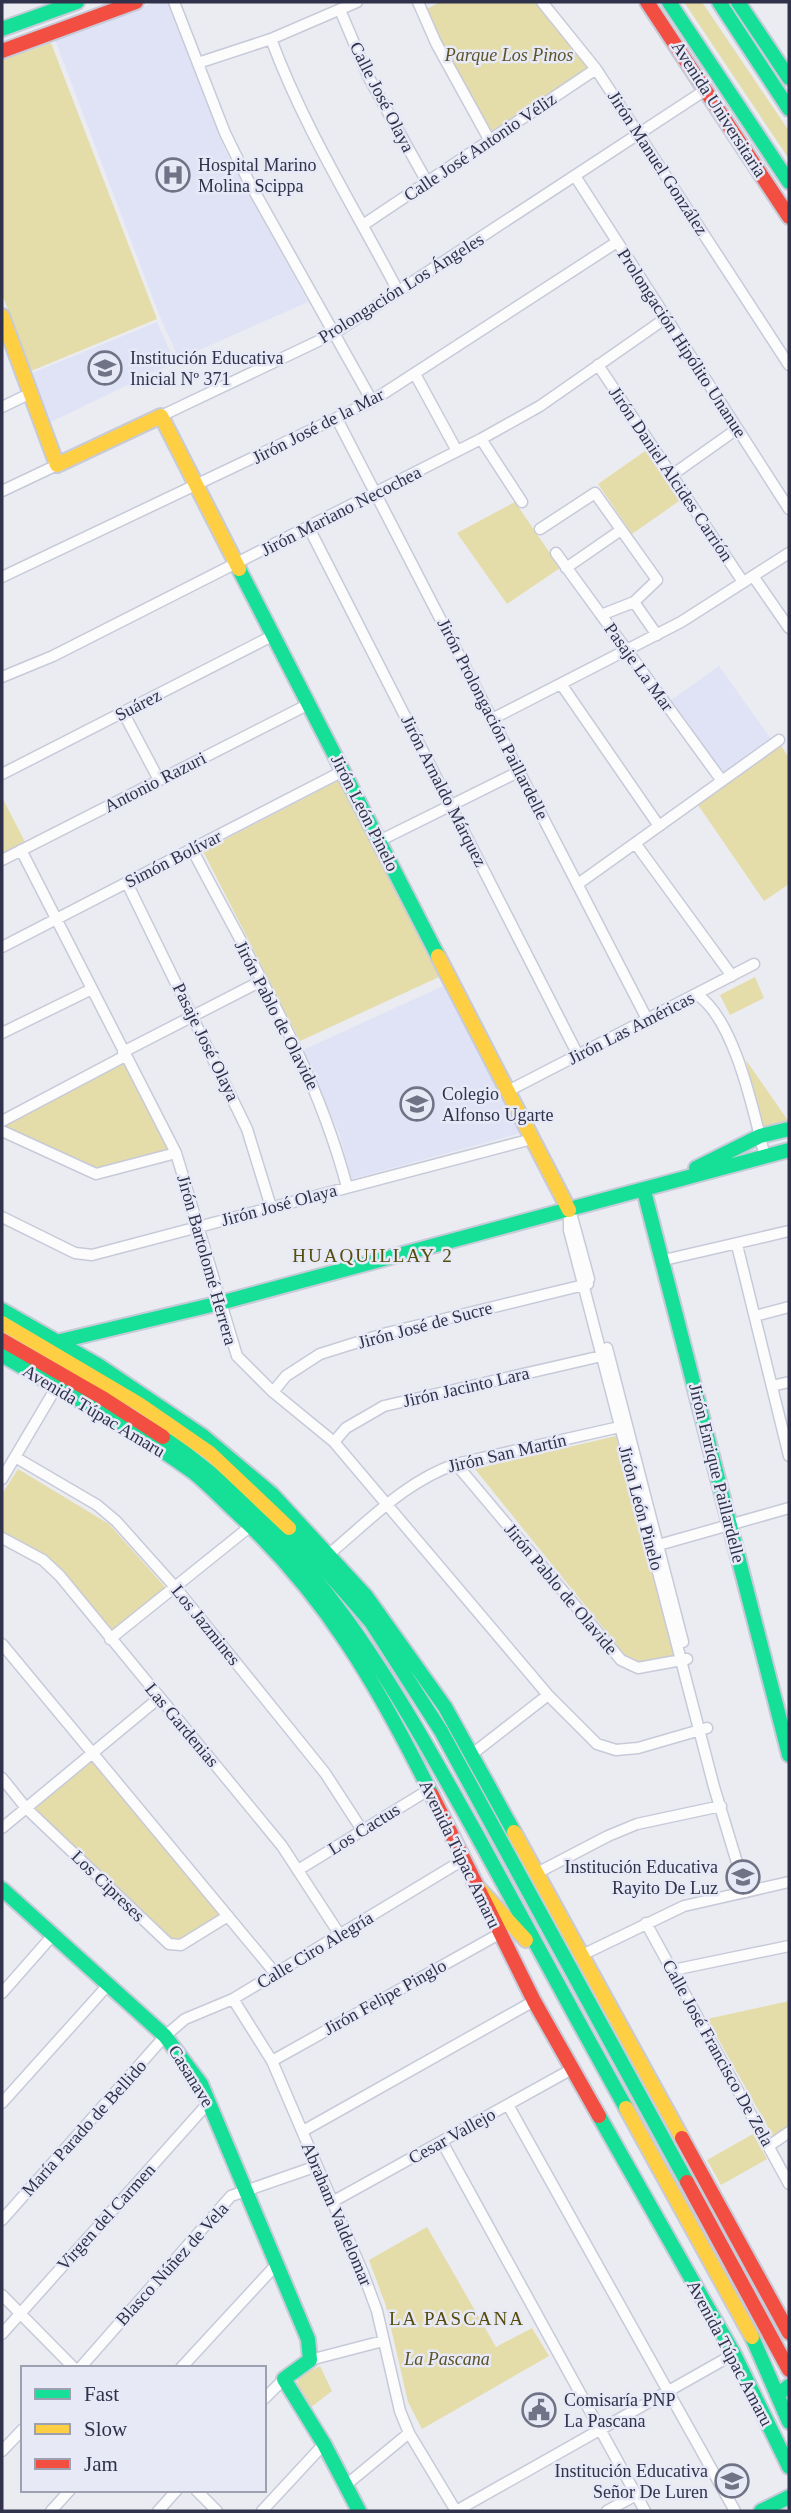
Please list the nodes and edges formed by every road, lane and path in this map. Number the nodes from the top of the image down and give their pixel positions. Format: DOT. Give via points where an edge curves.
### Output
graph roads {
  1 [pos="77,2"];
  2 [pos="136,2"];
  3 [pos="174,2"];
  4 [pos="357,2"];
  5 [pos="418,2"];
  6 [pos="542,2"];
  7 [pos="647,2"];
  8 [pos="669,2"];
  9 [pos="719,2"];
  10 [pos="738,2"];
  11 [pos="340,10"];
  12 [pos="2,29"];
  13 [pos="271,39"];
  14 [pos="2,51"];
  15 [pos="785,61"];
  16 [pos="198,63"];
  17 [pos="596,69"];
  18 [pos="789,78"];
  19 [pos="706,89"];
  20 [pos="789,109"];
  21 [pos="638,134"];
  22 [pos="490,141"];
  23 [pos="575,176"];
  24 [pos="427,182"];
  25 [pos="789,182"];
  26 [pos="789,217"];
  27 [pos="363,225"];
  28 [pos="617,242"];
  29 [pos="398,292"];
  30 [pos="2,316"];
  31 [pos="666,318"];
  32 [pos="333,334"];
  33 [pos="598,365"];
  34 [pos="789,365"];
  35 [pos="415,374"];
  36 [pos="31,393"];
  37 [pos="372,401"];
  38 [pos="2,407"];
  39 [pos="161,416"];
  40 [pos="338,419"];
  41 [pos="737,429"];
  42 [pos="481,439"];
  43 [pos="457,452"];
  44 [pos="57,465"];
  45 [pos="672,475"];
  46 [pos="197,485"];
  47 [pos="2,491"];
  48 [pos="376,493"];
  49 [pos="522,502"];
  50 [pos="789,509"];
  51 [pos="309,528"];
  52 [pos="540,529"];
  53 [pos="621,530"];
  54 [pos="556,553"];
  55 [pos="789,553"];
  56 [pos="237,565"];
  57 [pos="566,568"];
  58 [pos="753,576"];
  59 [pos="2,577"];
  60 [pos="743,583"];
  61 [pos="634,601"];
  62 [pos="601,615"];
  63 [pos="789,628"];
  64 [pos="274,635"];
  65 [pos="657,635"];
  66 [pos="626,650"];
  67 [pos="2,677"];
  68 [pos="561,684"];
  69 [pos="309,704"];
  70 [pos="123,712"];
  71 [pos="492,719"];
  72 [pos="779,740"];
  73 [pos="344,771"];
  74 [pos="520,771"];
  75 [pos="2,774"];
  76 [pos="159,780"];
  77 [pos="722,781"];
  78 [pos="452,805"];
  79 [pos="659,826"];
  80 [pos="379,841"];
  81 [pos="635,843"];
  82 [pos="192,849"];
  83 [pos="21,850"];
  84 [pos="2,860"];
  85 [pos="127,883"];
  86 [pos="578,884"];
  87 [pos="57,919"];
  88 [pos="2,947"];
  89 [pos="754,964"];
  90 [pos="732,976"];
  91 [pos="261,981"];
  92 [pos="92,989"];
  93 [pos="696,994"];
  94 [pos="193,1016"];
  95 [pos="648,1019"];
  96 [pos="2,1033"];
  97 [pos="124,1054"];
  98 [pos="578,1055"];
  99 [pos="508,1091"];
  100 [pos="2,1121"];
  101 [pos="789,1129"];
  102 [pos="2,1131"];
  103 [pos="760,1136"];
  104 [pos="527,1140"];
  105 [pos="789,1150"];
  106 [pos="176,1153"];
  107 [pos="765,1157"];
  108 [pos="674,1181"];
  109 [pos="347,1187"];
  110 [pos="644,1191"];
  111 [pos="271,1207"];
  112 [pos="569,1210"];
  113 [pos="2,1217"];
  114 [pos="197,1226"];
  115 [pos="789,1231"];
  116 [pos="737,1245"];
  117 [pos="664,1260"];
  118 [pos="587,1284"];
  119 [pos="220,1303"];
  120 [pos="789,1307"];
  121 [pos="2,1310"];
  122 [pos="755,1315"];
  123 [pos="102,1333"];
  124 [pos="4,1337"];
  125 [pos="40,1338"];
  126 [pos="60,1342"];
  127 [pos="606,1355"];
  128 [pos="789,1382"];
  129 [pos="57,1386"];
  130 [pos="772,1386"];
  131 [pos="273,1392"];
  132 [pos="624,1426"];
  133 [pos="334,1442"];
  134 [pos="789,1456"];
  135 [pos="15,1457"];
  136 [pos="456,1464"];
  137 [pos="2,1479"];
  138 [pos="388,1504"];
  139 [pos="789,1508"];
  140 [pos="730,1523"];
  141 [pos="252,1525"];
  142 [pos="2,1538"];
  143 [pos="655,1546"];
  144 [pos="330,1553"];
  145 [pos="175,1587"];
  146 [pos="110,1639"];
  147 [pos="2,1644"];
  148 [pos="685,1660"];
  149 [pos="548,1695"];
  150 [pos="159,1698"];
  151 [pos="703,1729"];
  152 [pos="92,1753"];
  153 [pos="471,1755"];
  154 [pos="789,1755"];
  155 [pos="2,1778"];
  156 [pos="430,1789"];
  157 [pos="722,1805"];
  158 [pos="26,1808"];
  159 [pos="2,1828"];
  160 [pos="362,1830"];
  161 [pos="463,1860"];
  162 [pos="298,1870"];
  163 [pos="537,1873"];
  164 [pos="789,1882"];
  165 [pos="474,1883"];
  166 [pos="2,1889"];
  167 [pos="746,1892"];
  168 [pos="228,1916"];
  169 [pos="646,1923"];
  170 [pos="499,1934"];
  171 [pos="340,1935"];
  172 [pos="53,1936"];
  173 [pos="789,1946"];
  174 [pos="582,1955"];
  175 [pos="546,1963"];
  176 [pos="673,1970"];
  177 [pos="275,1973"];
  178 [pos="108,1985"];
  179 [pos="2,1993"];
  180 [pos="233,1999"];
  181 [pos="534,2001"];
  182 [pos="165,2036"];
  183 [pos="272,2061"];
  184 [pos="572,2069"];
  185 [pos="210,2101"];
  186 [pos="2,2103"];
  187 [pos="509,2105"];
  188 [pos="303,2131"];
  189 [pos="789,2132"];
  190 [pos="442,2142"];
  191 [pos="769,2146"];
  192 [pos="317,2166"];
  193 [pos="789,2184"];
  194 [pos="245,2189"];
  195 [pos="332,2202"];
  196 [pos="2,2220"];
  197 [pos="276,2265"];
  198 [pos="2,2295"];
  199 [pos="20,2313"];
  200 [pos="789,2333"];
  201 [pos="2,2334"];
  202 [pos="383,2341"];
  203 [pos="734,2354"];
  204 [pos="310,2360"];
  205 [pos="788,2365"];
  206 [pos="72,2366"];
  207 [pos="81,2366"];
  208 [pos="183,2366"];
  209 [pos="768,2376"];
  210 [pos="284,2379"];
  211 [pos="668,2390"];
  212 [pos="783,2390"];
  213 [pos="266,2397"];
  214 [pos="787,2416"];
  215 [pos="598,2428"];
  216 [pos="21,2431"];
  217 [pos="409,2433"];
  218 [pos="789,2435"];
  219 [pos="324,2444"];
  220 [pos="2,2451"];
  221 [pos="789,2467"];
  222 [pos="346,2485"];
  223 [pos="68,2492"];
  224 [pos="175,2492"];
  225 [pos="197,2492"];
  226 [pos="636,2495"];
  227 [pos="789,2497"];
  228 [pos="51,2511"];
  229 [pos="158,2511"];
  230 [pos="216,2511"];
  231 [pos="262,2511"];
  232 [pos="359,2511"];
  233 [pos="456,2511"];
  234 [pos="607,2511"];
  235 [pos="645,2511"];
  236 [pos="735,2511"];
  237 [pos="761,2511"];
  1 -- 12 [label="main road"];
  2 -- 14 [label="main road"];
  3 -- 16 [label="street"];
  4 -- 11 [label="street"];
  5 -- 22 [label="street"];
  6 -- 17 [label="street, Jirón Manuel González"];
  7 -- 19 [label="main road, Avenida Universitaria"];
  8 -- 25 [label="main road, Avenida Universitaria"];
  9 -- 20 [label="main road"];
  10 -- 15 [label="main road"];
  11 -- 13 [label="street"];
  11 -- 24 [label="street, Calle José Olaya" via="369,78"];
  13 -- 16 [label="street"];
  13 -- 27 [label="street" via="306,123"];
  15 -- 18 [label="main road"];
  16 -- 32 [label="street" via="248,180"];
  17 -- 21 [label="street, Jirón Manuel González"];
  17 -- 22 [label="street, Calle José Antonio Véliz"];
  19 -- 21 [label="street, Prolongación Los Ángeles"];
  19 -- 26 [label="main road, Avenida Universitaria"];
  21 -- 23 [label="street, Prolongación Los Ángeles"];
  21 -- 34 [label="street, Jirón Manuel González"];
  22 -- 24 [label="street, Calle José Antonio Véliz"];
  23 -- 28 [label="street, Prolongación Hipólito Unanue"];
  23 -- 29 [label="street, Prolongación Los Ángeles"];
  24 -- 27 [label="street, Calle José Antonio Véliz"];
  27 -- 29 [label="street"];
  28 -- 31 [label="street, Prolongación Hipólito Unanue"];
  28 -- 35 [label="street, Jirón José de la Mar"];
  29 -- 32 [label="street, Prolongación Los Ángeles"];
  30 -- 36 [label="main road"];
  31 -- 33 [label="street, Jirón Mariano Necochea"];
  31 -- 41 [label="street, Prolongación Hipólito Unanue"];
  32 -- 37 [label="street"];
  32 -- 39 [label="street, Prolongación Los Ángeles"];
  33 -- 42 [label="street, Jirón Mariano Necochea"];
  33 -- 45 [label="street, Jirón Daniel Alcides Carrión"];
  35 -- 37 [label="street, Jirón José de la Mar"];
  35 -- 43 [label="street"];
  36 -- 38 [label="street"];
  36 -- 44 [label="main road"];
  37 -- 40 [label="street, Jirón José de la Mar"];
  39 -- 44 [label="main road, Prolongación Los Ángeles"];
  39 -- 46 [label="main road, Jirón León Pinelo"];
  40 -- 46 [label="street, Jirón José de la Mar"];
  40 -- 48 [label="street, Jirón Prolongación Paillardelle"];
  41 -- 45 [label="street"];
  41 -- 50 [label="street, Prolongación Hipólito Unanue"];
  42 -- 43 [label="street, Jirón Mariano Necochea"];
  42 -- 49 [label="street"];
  43 -- 48 [label="street, Jirón Mariano Necochea"];
  44 -- 47 [label="street, Prolongación Los Ángeles"];
  45 -- 60 [label="street, Jirón Daniel Alcides Carrión"];
  46 -- 56 [label="main road, Jirón León Pinelo"];
  46 -- 59 [label="street, Jirón José de la Mar"];
  48 -- 51 [label="street, Jirón Mariano Necochea"];
  48 -- 71 [label="street, Jirón Prolongación Paillardelle"];
  51 -- 56 [label="street, Jirón Mariano Necochea"];
  51 -- 78 [label="street, Jirón Arnaldo Márquez"];
  52 -- 53 [label="street" via="595,493"];
  53 -- 57 [label="street"];
  53 -- 61 [label="street" via="657,580"];
  54 -- 57 [label="street, Pasaje La Mar"];
  55 -- 58 [label="street"];
  56 -- 64 [label="main road, Jirón León Pinelo"];
  56 -- 67 [label="street, Jirón Mariano Necochea"];
  57 -- 62 [label="street, Pasaje La Mar"];
  58 -- 60 [label="street"];
  58 -- 63 [label="street"];
  60 -- 65 [label="street"];
  61 -- 62 [label="street"];
  61 -- 65 [label="street"];
  62 -- 66 [label="street, Pasaje La Mar"];
  64 -- 69 [label="main road, Jirón León Pinelo"];
  64 -- 70 [label="street, Suárez"];
  65 -- 66 [label="street"];
  66 -- 68 [label="street"];
  66 -- 77 [label="street, Pasaje La Mar"];
  68 -- 71 [label="street"];
  68 -- 79 [label="street"];
  69 -- 73 [label="main road, Jirón León Pinelo"];
  69 -- 76 [label="street, Antonio Razuri"];
  70 -- 75 [label="street, Suárez"];
  70 -- 76 [label="street"];
  71 -- 74 [label="street, Jirón Prolongación Paillardelle"];
  72 -- 77 [label="street"];
  73 -- 80 [label="main road, Jirón León Pinelo"];
  73 -- 82 [label="street, Simón Bolívar"];
  74 -- 78 [label="street"];
  74 -- 86 [label="street, Jirón Prolongación Paillardelle"];
  76 -- 83 [label="street, Antonio Razuri"];
  77 -- 79 [label="street"];
  78 -- 80 [label="street"];
  78 -- 98 [label="street, Jirón Arnaldo Márquez"];
  79 -- 81 [label="street"];
  80 -- 99 [label="main road, Jirón León Pinelo"];
  81 -- 86 [label="street"];
  81 -- 90 [label="street"];
  82 -- 85 [label="street, Simón Bolívar"];
  82 -- 91 [label="street, Jirón Pablo de Olavide"];
  83 -- 84 [label="street, Antonio Razuri"];
  83 -- 87 [label="street, Jirón Bartolomé Herrera"];
  85 -- 87 [label="street, Simón Bolívar"];
  85 -- 94 [label="street, Pasaje José Olaya"];
  86 -- 95 [label="street, Jirón Prolongación Paillardelle"];
  87 -- 88 [label="street, Simón Bolívar"];
  87 -- 92 [label="street, Jirón Bartolomé Herrera"];
  89 -- 90 [label="street, Jirón Las Américas"];
  90 -- 93 [label="street, Jirón Las Américas"];
  91 -- 94 [label="street"];
  91 -- 109 [label="street, Jirón Pablo de Olavide" via="309,1074 334,1137"];
  92 -- 96 [label="street"];
  92 -- 97 [label="street, Jirón Bartolomé Herrera"];
  93 -- 95 [label="street, Jirón Las Américas"];
  93 -- 103 [label="street" via="708,1001 726,1031"];
  94 -- 97 [label="street"];
  94 -- 111 [label="street, Pasaje José Olaya" via="247,1129"];
  95 -- 98 [label="street, Jirón Las Américas"];
  97 -- 100 [label="street"];
  97 -- 106 [label="street, Jirón Bartolomé Herrera"];
  98 -- 99 [label="street, Jirón Las Américas"];
  99 -- 104 [label="main road, Jirón León Pinelo"];
  101 -- 103 [label="main road"];
  102 -- 106 [label="street" via="96,1174"];
  103 -- 107 [label="street"];
  103 -- 108 [label="main road"];
  104 -- 109 [label="street, Jirón José Olaya"];
  104 -- 112 [label="main road, Jirón León Pinelo"];
  105 -- 107 [label="main road"];
  106 -- 114 [label="street, Jirón Bartolomé Herrera"];
  107 -- 108 [label="main road"];
  108 -- 110 [label="main road"];
  109 -- 111 [label="street, Jirón José Olaya"];
  110 -- 112 [label="main road"];
  110 -- 117 [label="main road, Jirón Enrique Paillardelle"];
  111 -- 114 [label="street, Jirón José Olaya"];
  112 -- 118 [label="street, Jirón León Pinelo"];
  112 -- 119 [label="main road"];
  113 -- 114 [label="street, Jirón José Olaya" via="75,1253 92,1255"];
  114 -- 119 [label="street, Jirón Bartolomé Herrera"];
  115 -- 116 [label="street"];
  116 -- 117 [label="street"];
  116 -- 122 [label="street"];
  117 -- 140 [label="main road, Jirón Enrique Paillardelle"];
  118 -- 127 [label="street, Jirón León Pinelo"];
  118 -- 131 [label="street, Jirón José de Sucre" via="320,1354 286,1376"];
  119 -- 123 [label="main road"];
  119 -- 131 [label="street, Jirón Bartolomé Herrera" via="237,1356"];
  120 -- 122 [label="street"];
  121 -- 125 [label="main road, Avenida Túpac Amaru"];
  122 -- 130 [label="street"];
  123 -- 125 [label="main road"];
  123 -- 126 [label="main road"];
  124 -- 125 [label="main road"];
  124 -- 129 [label="main road, Avenida Túpac Amaru"];
  124 -- 175 [label="main road, Avenida Túpac Amaru" via="197,1461 252,1509 310,1570 394,1687"];
  125 -- 126 [label="main road"];
  125 -- 205 [label="main road, Avenida Túpac Amaru" via="210,1453 313,1553 386,1643 431,1712"];
  126 -- 144 [label="main road, Avenida Túpac Amaru" via="203,1436 272,1494"];
  127 -- 132 [label="street, Jirón León Pinelo"];
  127 -- 133 [label="street, Jirón Jacinto Lara" via="384,1406 346,1428"];
  128 -- 130 [label="street"];
  129 -- 135 [label="street"];
  129 -- 141 [label="main road, Avenida Túpac Amaru" via="195,1474"];
  130 -- 134 [label="street"];
  131 -- 133 [label="street, Jirón Bartolomé Herrera"];
  132 -- 136 [label="street, Jirón San Martín"];
  132 -- 143 [label="street, Jirón León Pinelo"];
  133 -- 138 [label="street, Jirón Bartolomé Herrera"];
  135 -- 137 [label="street"];
  135 -- 145 [label="street, Los Jazmines" via="107,1513"];
  136 -- 138 [label="street, Jirón San Martín" via="408,1486"];
  136 -- 148 [label="street, Jirón Pablo de Olavide" via="621,1660 638,1668"];
  138 -- 144 [label="street, Jirón San Martín"];
  138 -- 149 [label="street, Jirón Bartolomé Herrera"];
  139 -- 140 [label="street"];
  140 -- 143 [label="street"];
  140 -- 154 [label="main road, Jirón Enrique Paillardelle"];
  141 -- 145 [label="street"];
  141 -- 156 [label="main road, Avenida Túpac Amaru" via="348,1640"];
  142 -- 146 [label="street, Las Gardenias" via="51,1566"];
  143 -- 148 [label="street, Jirón León Pinelo"];
  144 -- 153 [label="main road, Avenida Túpac Amaru" via="386,1623"];
  145 -- 146 [label="street"];
  145 -- 160 [label="street, Los Jazmines" via="326,1773"];
  146 -- 150 [label="street, Las Gardenias"];
  147 -- 152 [label="street"];
  148 -- 151 [label="street, Jirón León Pinelo"];
  149 -- 151 [label="street, Jirón Bartolomé Herrera" via="597,1744 616,1750"];
  149 -- 153 [label="street"];
  150 -- 152 [label="street"];
  150 -- 162 [label="street, Las Gardenias"];
  151 -- 157 [label="street, Jirón León Pinelo"];
  152 -- 158 [label="street"];
  152 -- 168 [label="street"];
  153 -- 163 [label="main road, Avenida Túpac Amaru"];
  155 -- 158 [label="street, Los Cipreses"];
  156 -- 160 [label="street, Los Cactus"];
  156 -- 161 [label="main road, Avenida Túpac Amaru"];
  157 -- 163 [label="street" via="637,1824"];
  157 -- 167 [label="street, Jirón León Pinelo"];
  158 -- 159 [label="street"];
  158 -- 168 [label="street, Los Cipreses" via="169,1944 181,1945"];
  160 -- 162 [label="street, Los Cactus"];
  161 -- 165 [label="main road, Avenida Túpac Amaru"];
  161 -- 171 [label="street, Calle Ciro Alegría"];
  162 -- 171 [label="street, Las Gardenias"];
  163 -- 174 [label="main road, Avenida Túpac Amaru"];
  164 -- 167 [label="street"];
  165 -- 170 [label="main road, Avenida Túpac Amaru"];
  165 -- 175 [label="main road"];
  166 -- 172 [label="main road, Casanave"];
  167 -- 169 [label="street" via="684,1906"];
  168 -- 177 [label="street"];
  169 -- 174 [label="street"];
  169 -- 176 [label="street, Calle José Francisco De Zela"];
  170 -- 181 [label="main road, Avenida Túpac Amaru"];
  170 -- 183 [label="street, Jirón Felipe Pinglo"];
  171 -- 177 [label="street, Calle Ciro Alegría"];
  172 -- 178 [label="main road, Casanave"];
  172 -- 179 [label="street"];
  173 -- 176 [label="street"];
  174 -- 200 [label="main road, Avenida Túpac Amaru"];
  175 -- 209 [label="main road, Avenida Túpac Amaru" via="751,2335"];
  176 -- 191 [label="street, Calle José Francisco De Zela"];
  177 -- 180 [label="street, Calle Ciro Alegría"];
  178 -- 182 [label="main road, Casanave"];
  178 -- 186 [label="street"];
  180 -- 182 [label="street, Calle Ciro Alegría" via="185,2019"];
  180 -- 183 [label="street, Abraham Valdelomar"];
  181 -- 184 [label="main road, Avenida Túpac Amaru"];
  181 -- 188 [label="street"];
  182 -- 185 [label="main road, Casanave"];
  182 -- 196 [label="street, María Parado de Bellido"];
  183 -- 188 [label="street, Abraham Valdelomar"];
  184 -- 187 [label="street, Cesar Vallejo"];
  184 -- 203 [label="main road, Avenida Túpac Amaru"];
  185 -- 194 [label="main road, Casanave"];
  185 -- 199 [label="street, Virgen del Carmen"];
  187 -- 190 [label="street, Cesar Vallejo"];
  187 -- 211 [label="street"];
  188 -- 192 [label="street, Abraham Valdelomar"];
  189 -- 191 [label="street"];
  190 -- 195 [label="street, Cesar Vallejo"];
  190 -- 215 [label="street"];
  191 -- 193 [label="street, Calle José Francisco De Zela"];
  192 -- 194 [label="street, Blasco Núñez de Vela"];
  192 -- 195 [label="street, Abraham Valdelomar"];
  194 -- 197 [label="main road, Casanave"];
  194 -- 207 [label="street, Blasco Núñez de Vela" via="232,2196"];
  195 -- 202 [label="street, Abraham Valdelomar" via="363,2273"];
  197 -- 204 [label="main road, Casanave" via="308,2339"];
  197 -- 208 [label="street"];
  198 -- 199 [label="street"];
  199 -- 201 [label="street, Virgen del Carmen"];
  199 -- 206 [label="street"];
  202 -- 204 [label="street"];
  202 -- 217 [label="street, Abraham Valdelomar"];
  203 -- 211 [label="street"];
  203 -- 221 [label="main road, Avenida Túpac Amaru"];
  204 -- 210 [label="main road"];
  205 -- 209 [label="main road"];
  209 -- 212 [label="main road, Avenida Túpac Amaru"];
  210 -- 213 [label="street"];
  210 -- 219 [label="main road"];
  211 -- 215 [label="street"];
  211 -- 236 [label="street"];
  212 -- 214 [label="main road, Avenida Túpac Amaru"];
  214 -- 218 [label="main road, Avenida Túpac Amaru"];
  215 -- 226 [label="street"];
  215 -- 233 [label="street"];
  216 -- 220 [label="street"];
  217 -- 222 [label="street"];
  217 -- 233 [label="street, Abraham Valdelomar"];
  219 -- 222 [label="main road"];
  219 -- 231 [label="street"];
  222 -- 232 [label="main road"];
  223 -- 228 [label="street"];
  224 -- 229 [label="street"];
  225 -- 230 [label="street"];
  226 -- 234 [label="street"];
  226 -- 235 [label="street"];
  227 -- 237 [label="main road"];
}
